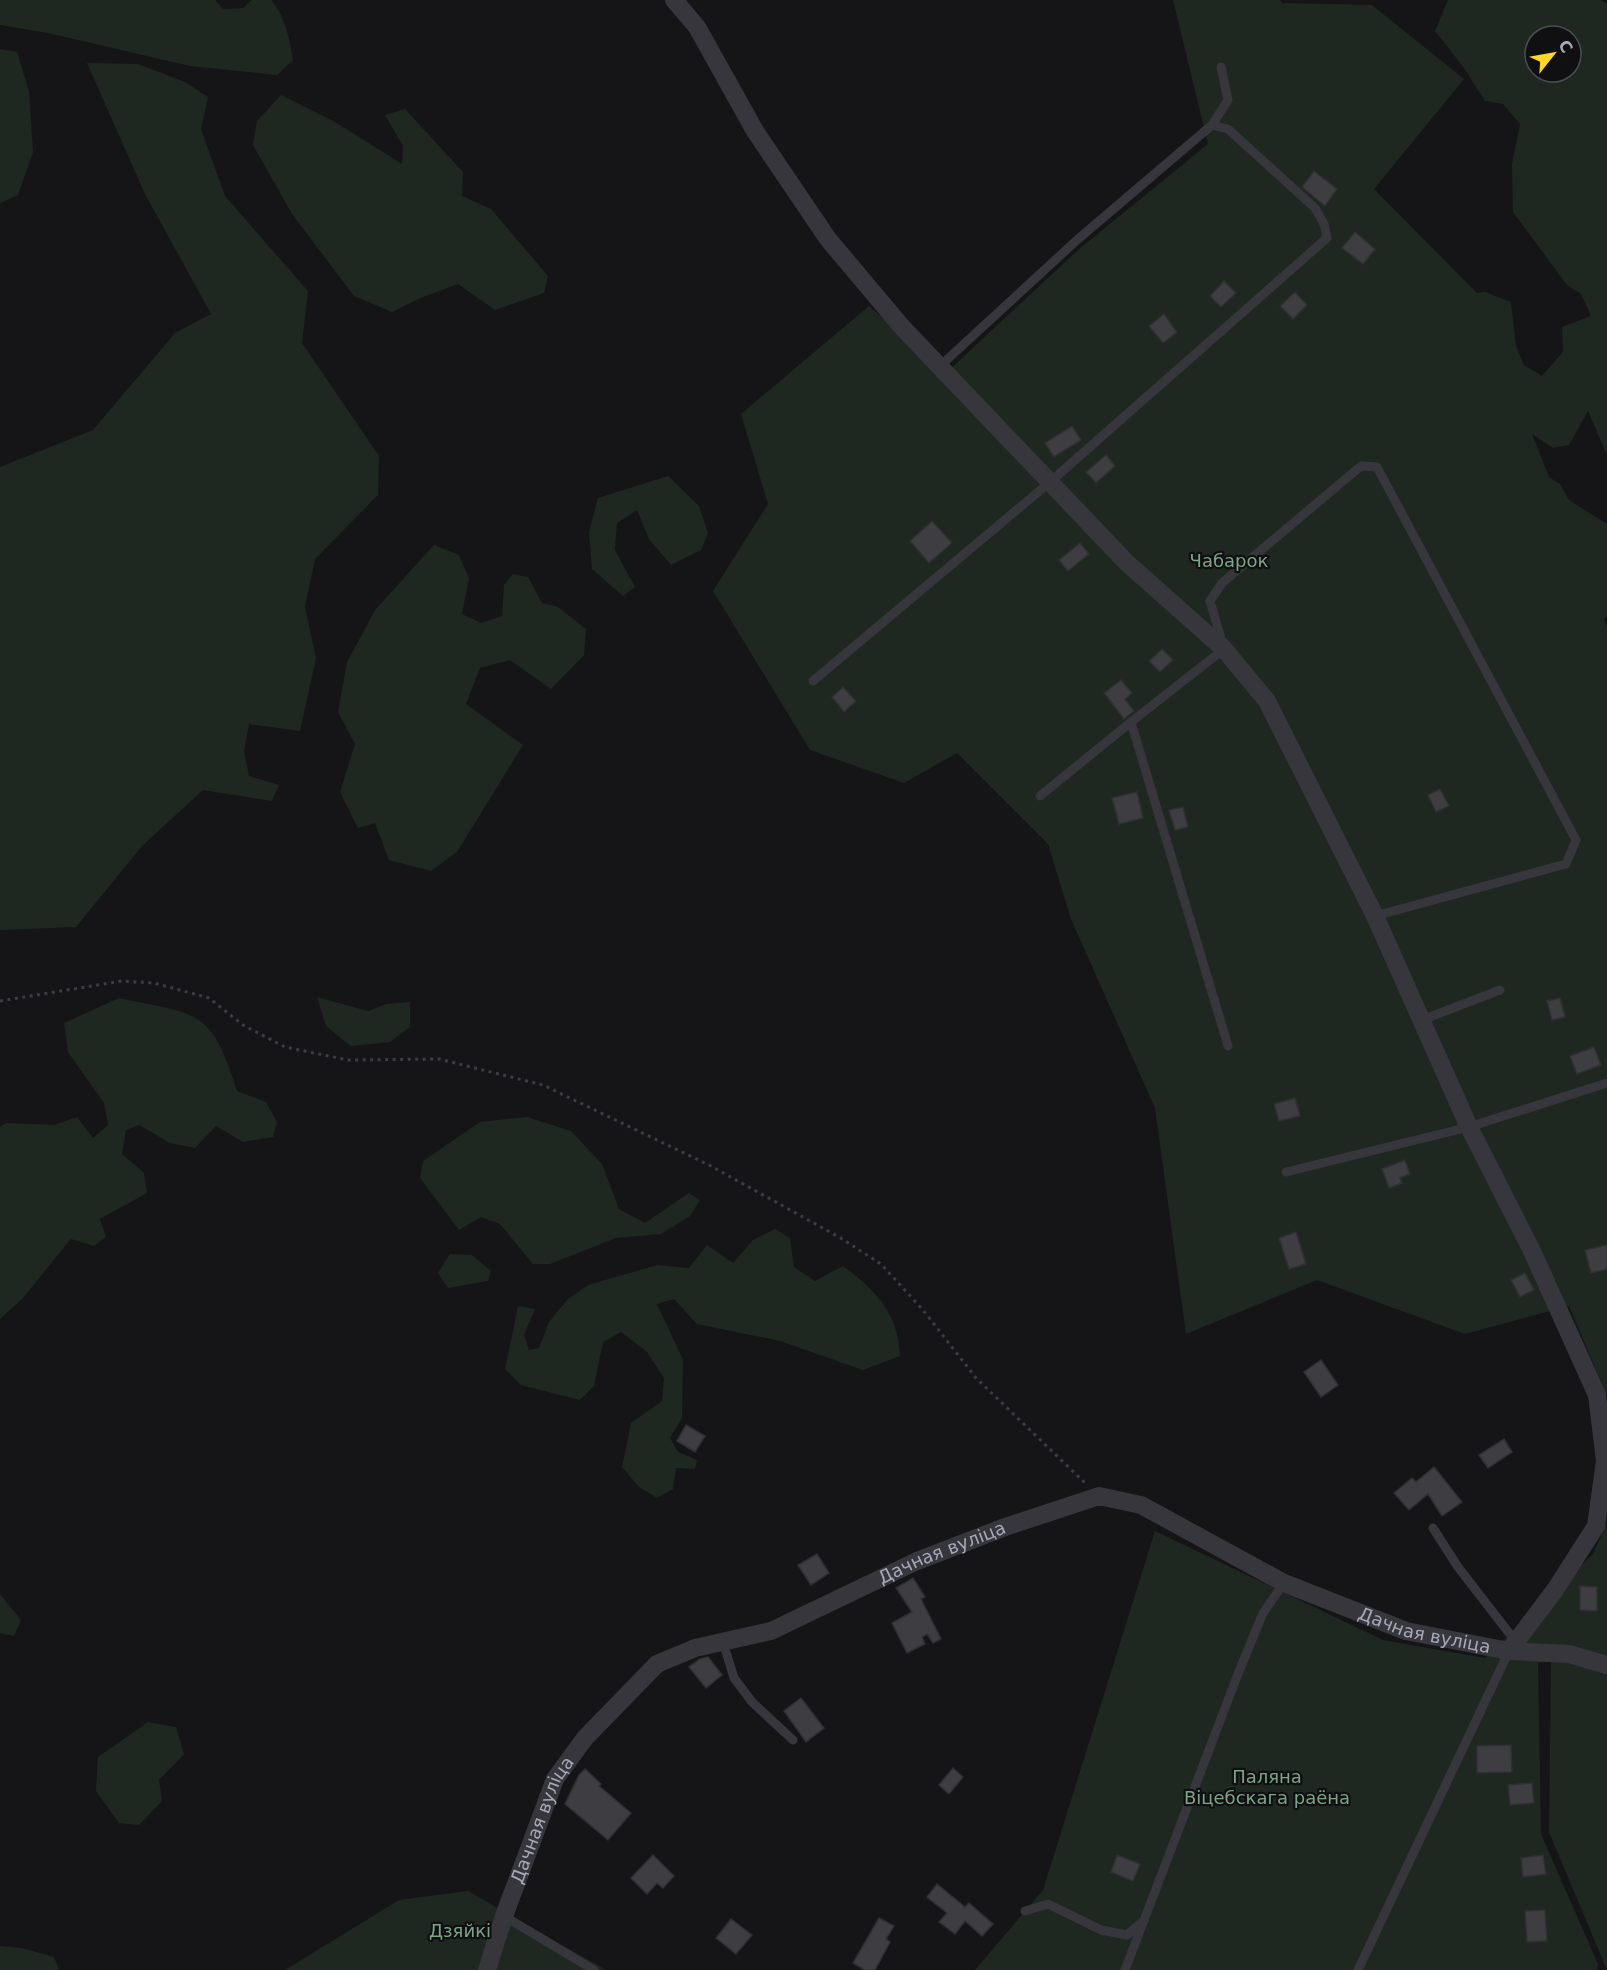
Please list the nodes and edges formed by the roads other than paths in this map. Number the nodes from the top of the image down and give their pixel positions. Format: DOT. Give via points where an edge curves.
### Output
graph roads {
  1 [pos="674,0"];
  2 [pos="1221,67"];
  3 [pos="1212,125"];
  4 [pos="940,366"];
  5 [pos="1050,482"];
  6 [pos="1224,649"];
  7 [pos="813,681"];
  8 [pos="1131,722"];
  9 [pos="1040,796"];
  10 [pos="1376,916"];
  11 [pos="1500,990"];
  12 [pos="1422,1020"];
  13 [pos="1228,1046"];
  14 [pos="1607,1083"];
  15 [pos="1469,1127"];
  16 [pos="1286,1172"];
  17 [pos="1432,1528"];
  18 [pos="1284,1583"];
  19 [pos="723,1642"];
  20 [pos="1513,1647"];
  21 [pos="1607,1665"];
  22 [pos="793,1740"];
  23 [pos="1024,1911"];
  24 [pos="504,1916"];
  25 [pos="1142,1921"];
  26 [pos="487,1970"];
  27 [pos="594,1970"];
  28 [pos="1125,1970"];
  29 [pos="1358,1970"];
  1 -- 4 [label="street" via="697,27 755,131 828,239"];
  2 -- 3 [label="lane" via="1228,100"];
  3 -- 4 [label="lane" via="1077,240"];
  3 -- 5 [label="lane" via="1228,129 1315,208 1327,238"];
  4 -- 5 [label="street"];
  5 -- 6 [label="street" via="1127,563"];
  5 -- 7 [label="lane"];
  6 -- 8 [label="lane"];
  6 -- 10 [label="street" via="1267,700"];
  6 -- 10 [label="lane" via="1210,601 1222,583 1361,466 1377,466 1576,840 1566,864"];
  8 -- 9 [label="lane"];
  8 -- 13 [label="lane"];
  10 -- 12 [label="street"];
  11 -- 12 [label="lane"];
  12 -- 15 [label="street"];
  14 -- 15 [label="lane"];
  15 -- 16 [label="lane"];
  15 -- 20 [label="street" via="1532,1251 1597,1395 1605,1461 1596,1526"];
  17 -- 20 [label="lane"];
  18 -- 19 [label="street, Дачная вуліца" via="1141,1505 1100,1496 917,1561 771,1631"];
  18 -- 20 [label="street, Дачная вуліца" via="1406,1631"];
  18 -- 25 [label="lane" via="1263,1613"];
  19 -- 22 [label="lane" via="734,1678 752,1702"];
  19 -- 24 [label="street, Дачная вуліца" via="695,1648 657,1664 585,1738 555,1779"];
  20 -- 21 [label="street, Дачная вуліца" via="1569,1654"];
  20 -- 29 [label="lane"];
  23 -- 25 [label="lane" via="1048,1904 1101,1930 1126,1935"];
  24 -- 26 [label="street, Дачная вуліца"];
  24 -- 27 [label="lane"];
  25 -- 28 [label="lane"];
}
